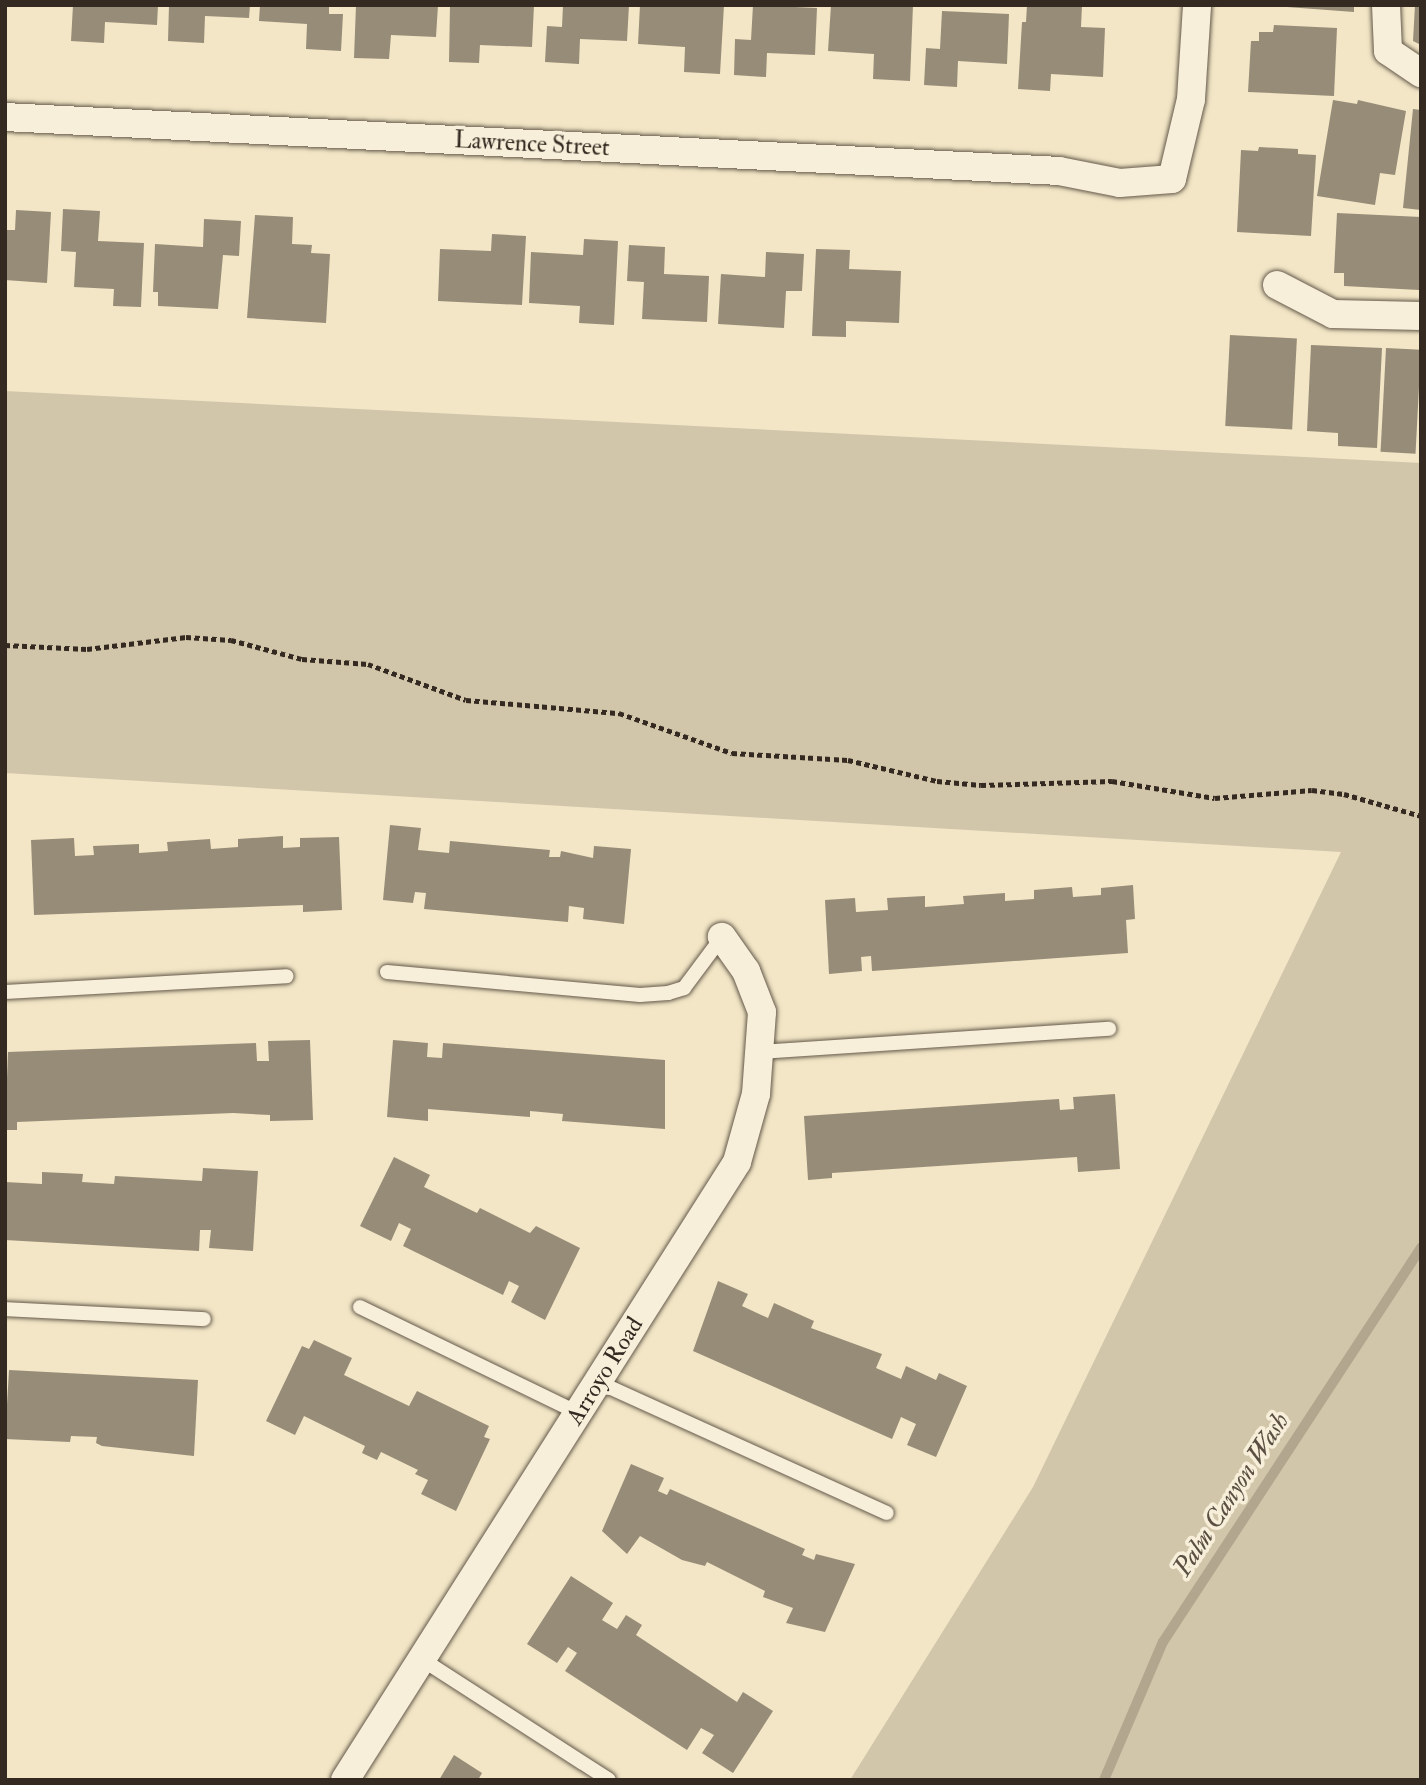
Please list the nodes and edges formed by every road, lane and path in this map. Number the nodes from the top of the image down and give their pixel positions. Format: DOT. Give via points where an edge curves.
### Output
graph roads {
  1 [pos="1197,5"];
  2 [pos="1386,5"];
  3 [pos="1421,73"];
  4 [pos="5,117"];
  5 [pos="1277,285"];
  6 [pos="1421,316"];
  7 [pos="5,645"];
  8 [pos="1421,816"];
  9 [pos="722,937"];
  10 [pos="387,972"];
  11 [pos="287,976"];
  12 [pos="5,992"];
  13 [pos="1109,1030"];
  14 [pos="759,1052"];
  15 [pos="359,1307"];
  16 [pos="5,1309"];
  17 [pos="204,1319"];
  18 [pos="598,1382"];
  19 [pos="578,1413"];
  20 [pos="887,1513"];
  21 [pos="423,1660"];
  22 [pos="345,1780"];
  23 [pos="609,1780"];
  1 -- 4 [label="street, Lawrence Street" via="1191,99 1172,178 1120,183 1059,171"];
  2 -- 3 [label="street" via="1388,51"];
  5 -- 6 [label="street" via="1333,314"];
  7 -- 8 [label="path" via="87,649 186,637 231,640 302,659 368,664 466,701 619,713 732,753 848,760 937,781 981,785 1112,781 1215,798 1312,790 1344,794"];
  9 -- 10 [label="lane" via="684,988 668,993 640,995"];
  9 -- 14 [label="street, Arroyo Road" via="746,971 762,1012"];
  11 -- 12 [label="lane"];
  13 -- 14 [label="lane"];
  14 -- 18 [label="street, Arroyo Road" via="757,1094 737,1162"];
  15 -- 19 [label="lane"];
  16 -- 17 [label="lane"];
  18 -- 19 [label="street, Arroyo Road"];
  18 -- 20 [label="lane"];
  19 -- 21 [label="street, Arroyo Road"];
  21 -- 22 [label="street, Arroyo Road"];
  21 -- 23 [label="lane"];
}
